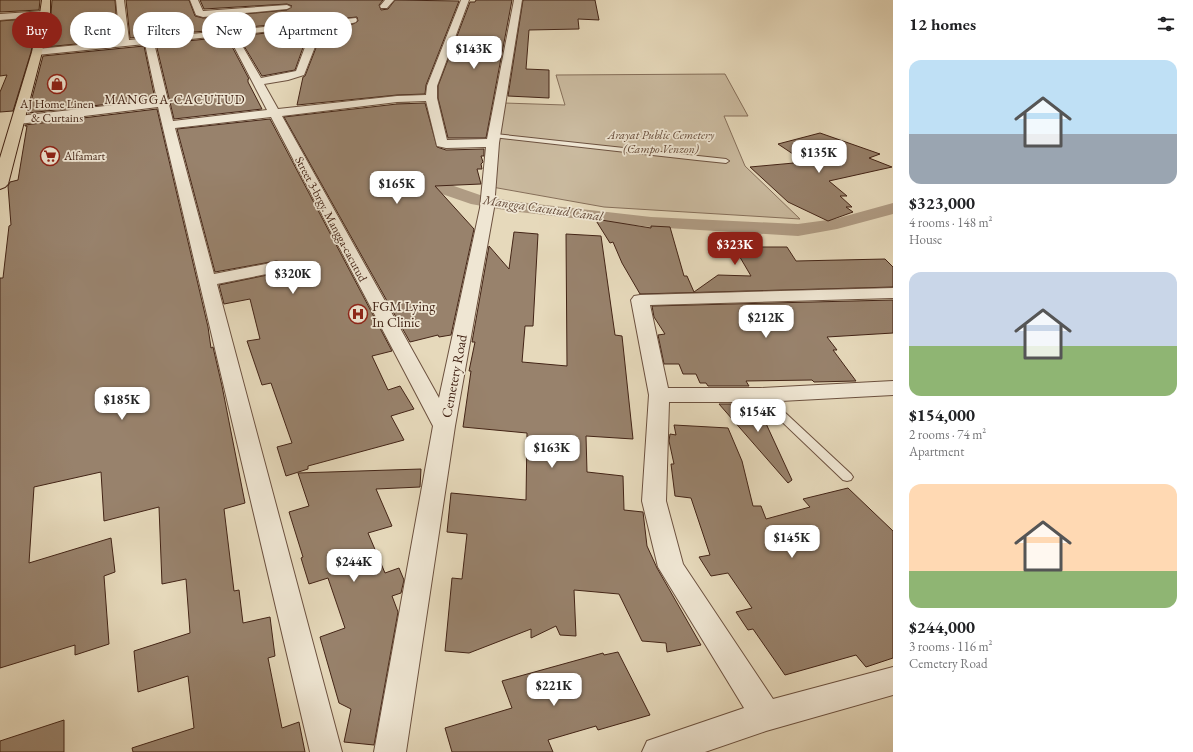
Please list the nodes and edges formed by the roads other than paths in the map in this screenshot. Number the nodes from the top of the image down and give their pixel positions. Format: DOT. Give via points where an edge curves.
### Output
graph roads {
  1 [pos="46,0"];
  2 [pos="120,0"];
  3 [pos="194,0"];
  4 [pos="240,0"];
  5 [pos="464,0"];
  6 [pos="518,0"];
  7 [pos="287,7"];
  8 [pos="45,12"];
  9 [pos="121,12"];
  10 [pos="248,12"];
  11 [pos="202,14"];
  12 [pos="12,16"];
  13 [pos="0,17"];
  14 [pos="256,19"];
  15 [pos="133,42"];
  16 [pos="125,43"];
  17 [pos="37,48"];
  18 [pos="76,48"];
  19 [pos="151,48"];
  20 [pos="239,48"];
  21 [pos="310,48"];
  22 [pos="36,52"];
  23 [pos="257,82"];
  24 [pos="432,98"];
  25 [pos="163,103"];
  26 [pos="274,113"];
  27 [pos="19,120"];
  28 [pos="168,126"];
  29 [pos="494,140"];
  30 [pos="4,152"];
  31 [pos="726,161"];
  32 [pos="0,184"];
  33 [pos="276,267"];
  34 [pos="207,281"];
  35 [pos="893,293"];
  36 [pos="893,388"];
  37 [pos="659,395"];
  38 [pos="760,395"];
  39 [pos="444,426"];
  40 [pos="847,476"];
  41 [pos="893,681"];
  42 [pos="766,716"];
  43 [pos="326,752"];
  44 [pos="390,752"];
  45 [pos="658,752"];
  1 -- 8 [label="main road"];
  2 -- 9 [label="street"];
  3 -- 11 [label="street"];
  4 -- 10 [label="street"];
  5 -- 24 [label="street" via="432,86"];
  6 -- 29 [label="street, Cemetery Road"];
  7 -- 14 [label="street"];
  12 -- 13 [label="street"];
  15 -- 16 [label="street"];
  17 -- 22 [label="main road"];
  18 -- 22 [label="street"];
  19 -- 25 [label="street"];
  20 -- 23 [label="street, Street 3-brgy. Mangga-cacutud"];
  21 -- 23 [label="street" via="300,73 288,78"];
  22 -- 27 [label="main road"];
  23 -- 26 [label="street, Street 3-brgy. Mangga-cacutud"];
  24 -- 26 [label="street" via="397,99"];
  24 -- 29 [label="street" via="441,143"];
  25 -- 27 [label="street"];
  25 -- 28 [label="street"];
  26 -- 28 [label="street"];
  26 -- 39 [label="street, Street 3-brgy. Mangga-cacutud"];
  27 -- 30 [label="main road"];
  28 -- 34 [label="street"];
  29 -- 31 [label="lane" via="584,145"];
  29 -- 39 [label="street, Cemetery Road" via="488,200"];
  30 -- 32 [label="main road"];
  33 -- 34 [label="street"];
  34 -- 43 [label="street"];
  35 -- 37 [label="street" via="640,300"];
  36 -- 38 [label="street"];
  37 -- 38 [label="street"];
  37 -- 42 [label="street" via="654,501 671,567"];
  38 -- 40 [label="lane"];
  39 -- 44 [label="street, Cemetery Road"];
  41 -- 42 [label="street"];
  42 -- 45 [label="street"];
}
